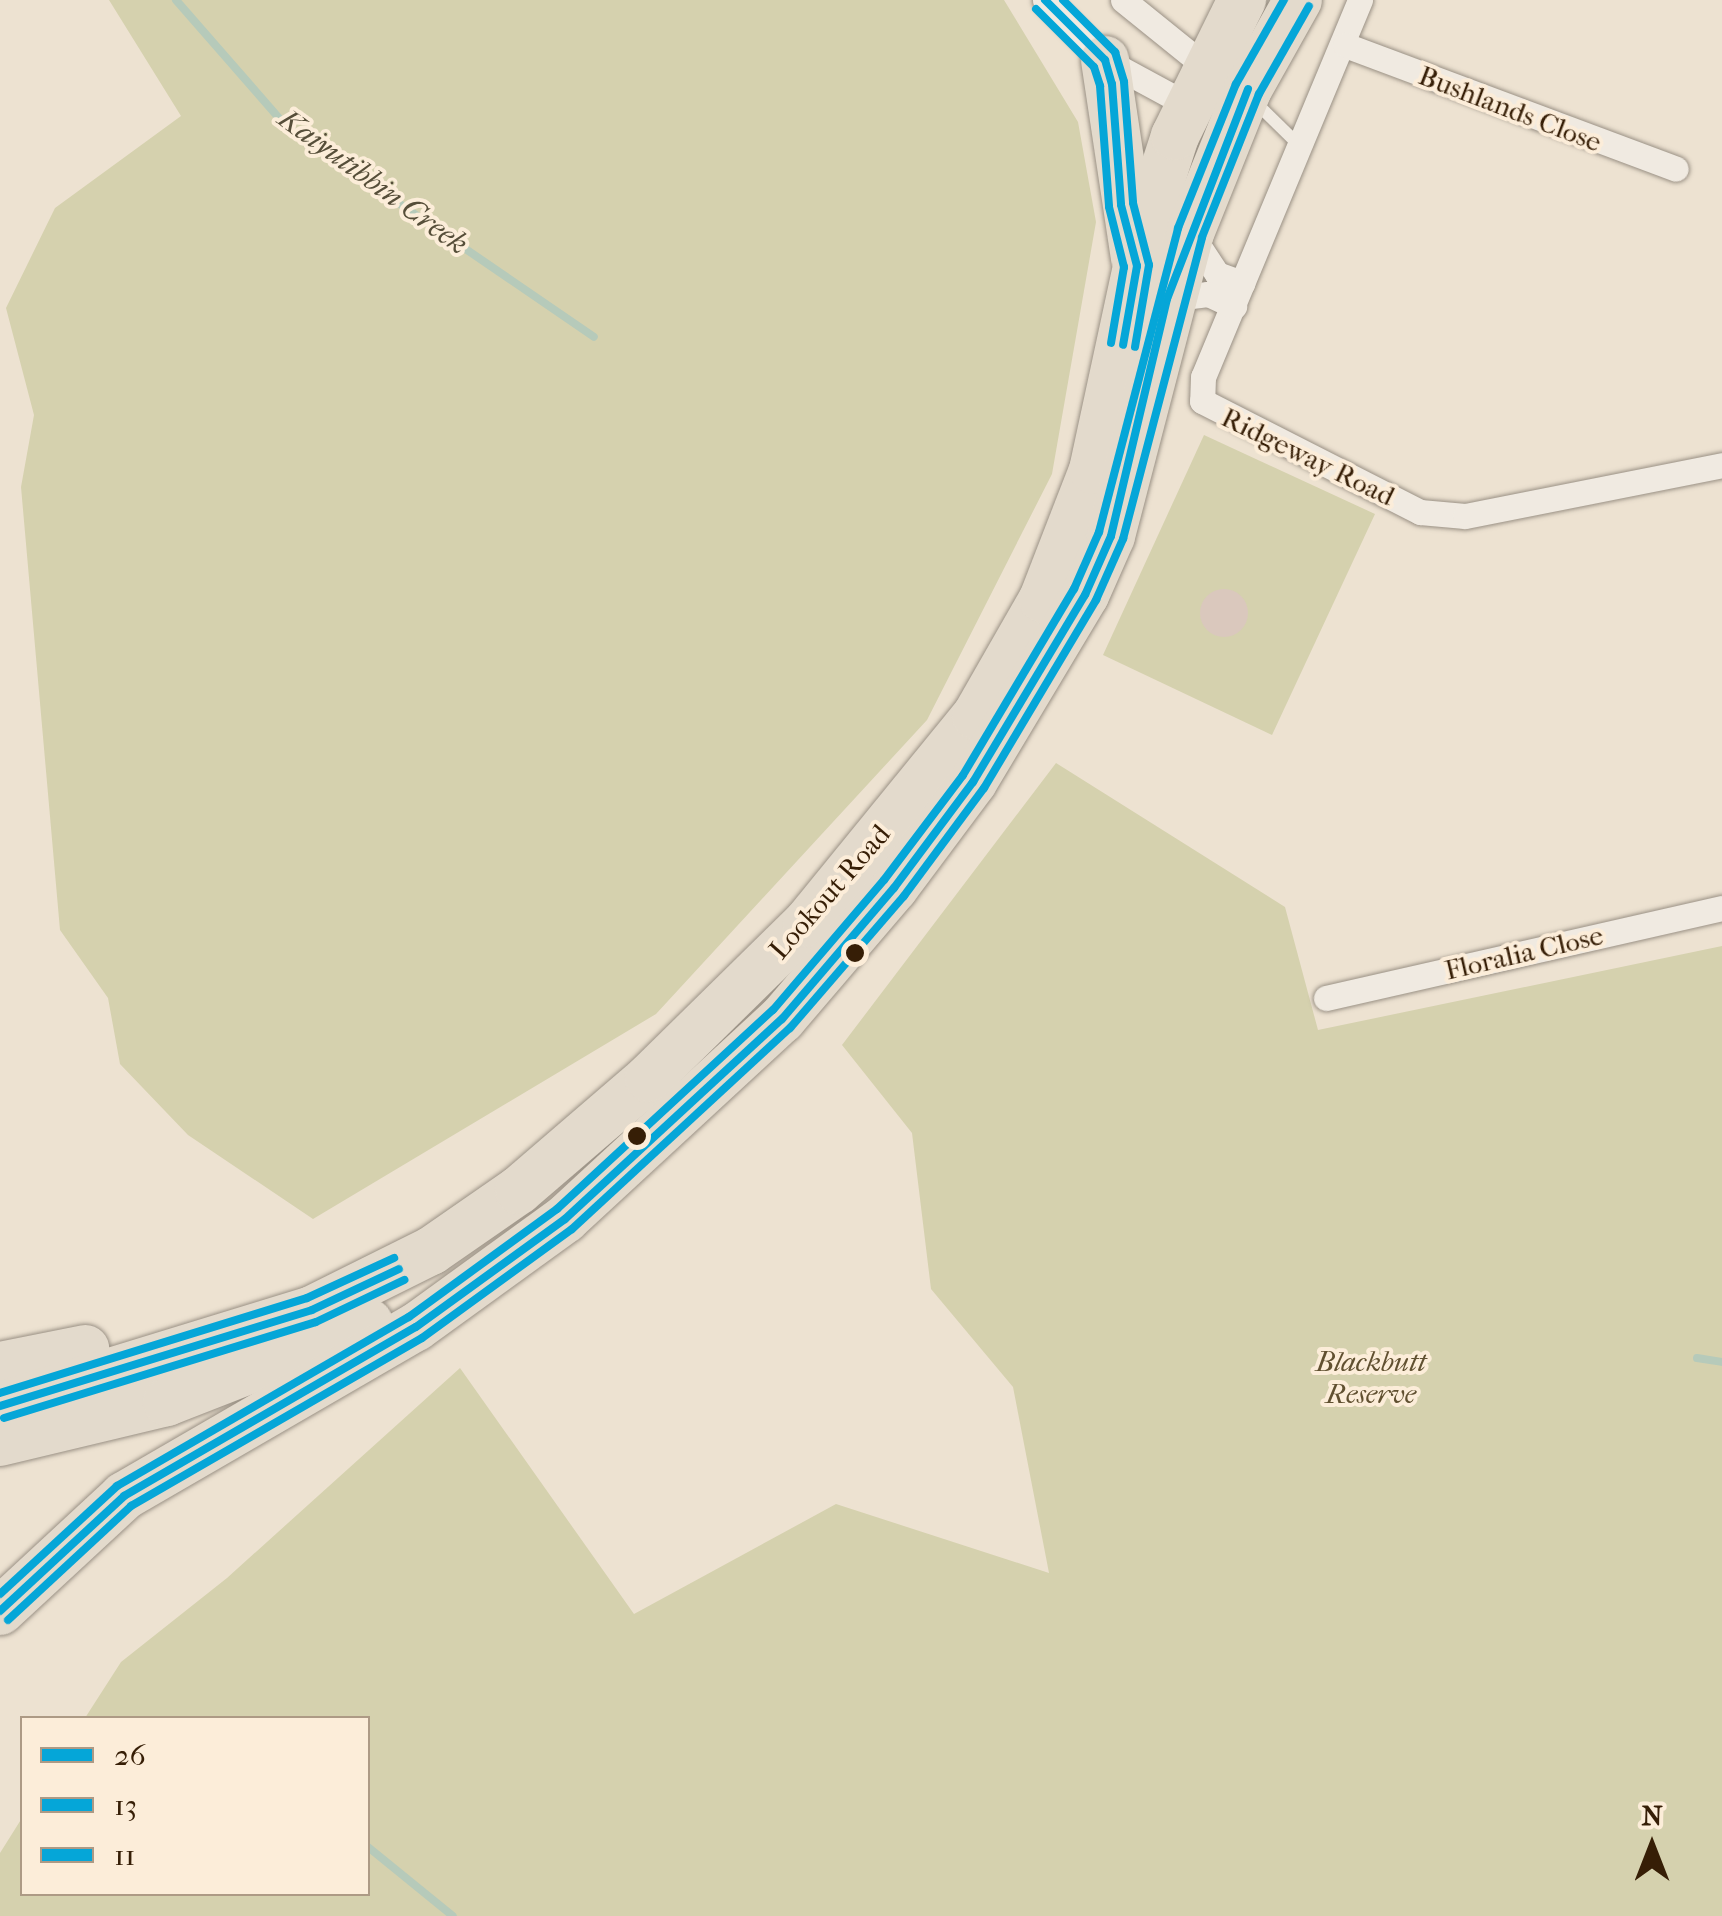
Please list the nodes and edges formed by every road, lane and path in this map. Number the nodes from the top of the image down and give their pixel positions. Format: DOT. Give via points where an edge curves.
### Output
graph roads {
  1 [pos="1046,0"];
  2 [pos="1123,0"];
  3 [pos="1298,0"];
  4 [pos="1360,0"];
  5 [pos="1345,45"];
  6 [pos="1214,52"];
  7 [pos="1104,60"];
  8 [pos="1240,106"];
  9 [pos="1301,146"];
  10 [pos="1676,169"];
  11 [pos="1190,233"];
  12 [pos="1152,283"];
  13 [pos="1238,294"];
  14 [pos="1722,465"];
  15 [pos="1722,908"];
  16 [pos="1326,998"];
  17 [pos="526,1249"];
  18 [pos="268,1325"];
  19 [pos="0,1366"];
  20 [pos="0,1406"];
  21 [pos="0,1442"];
  22 [pos="0,1611"];
  1 -- 7 [label="street"];
  2 -- 6 [label="street"];
  3 -- 8 [label="highway, Lookout Road"];
  4 -- 5 [label="street, Ridgeway Road"];
  5 -- 9 [label="street, Ridgeway Road"];
  5 -- 10 [label="street, Bushlands Close"];
  6 -- 7 [label="street"];
  6 -- 8 [label="street"];
  6 -- 8 [label="street"];
  6 -- 8 [label="lane"];
  6 -- 12 [label="highway, Lookout Road"];
  7 -- 12 [label="highway" via="1117,108 1121,205"];
  8 -- 9 [label="lane"];
  8 -- 11 [label="highway, Lookout Road"];
  9 -- 13 [label="street, Ridgeway Road"];
  11 -- 12 [label="highway, Lookout Road"];
  11 -- 13 [label="street"];
  12 -- 13 [label="street"];
  12 -- 17 [label="highway, Lookout Road" via="1110,536 1050,657 973,782 782,1019 680,1120"];
  12 -- 18 [label="highway, Lookout Road" via="1094,470 1044,598 976,716 807,923 725,1009 475,1223 384,1277"];
  13 -- 14 [label="street, Ridgeway Road" via="1203,377 1202,401 1420,512 1464,516"];
  15 -- 16 [label="street, Floralia Close"];
  17 -- 21 [label="highway" via="250,1374"];
  17 -- 22 [label="highway, Lookout Road" via="416,1327 124,1496"];
  18 -- 19 [label="highway" via="240,1314"];
  18 -- 20 [label="highway, Lookout Road"];
}
